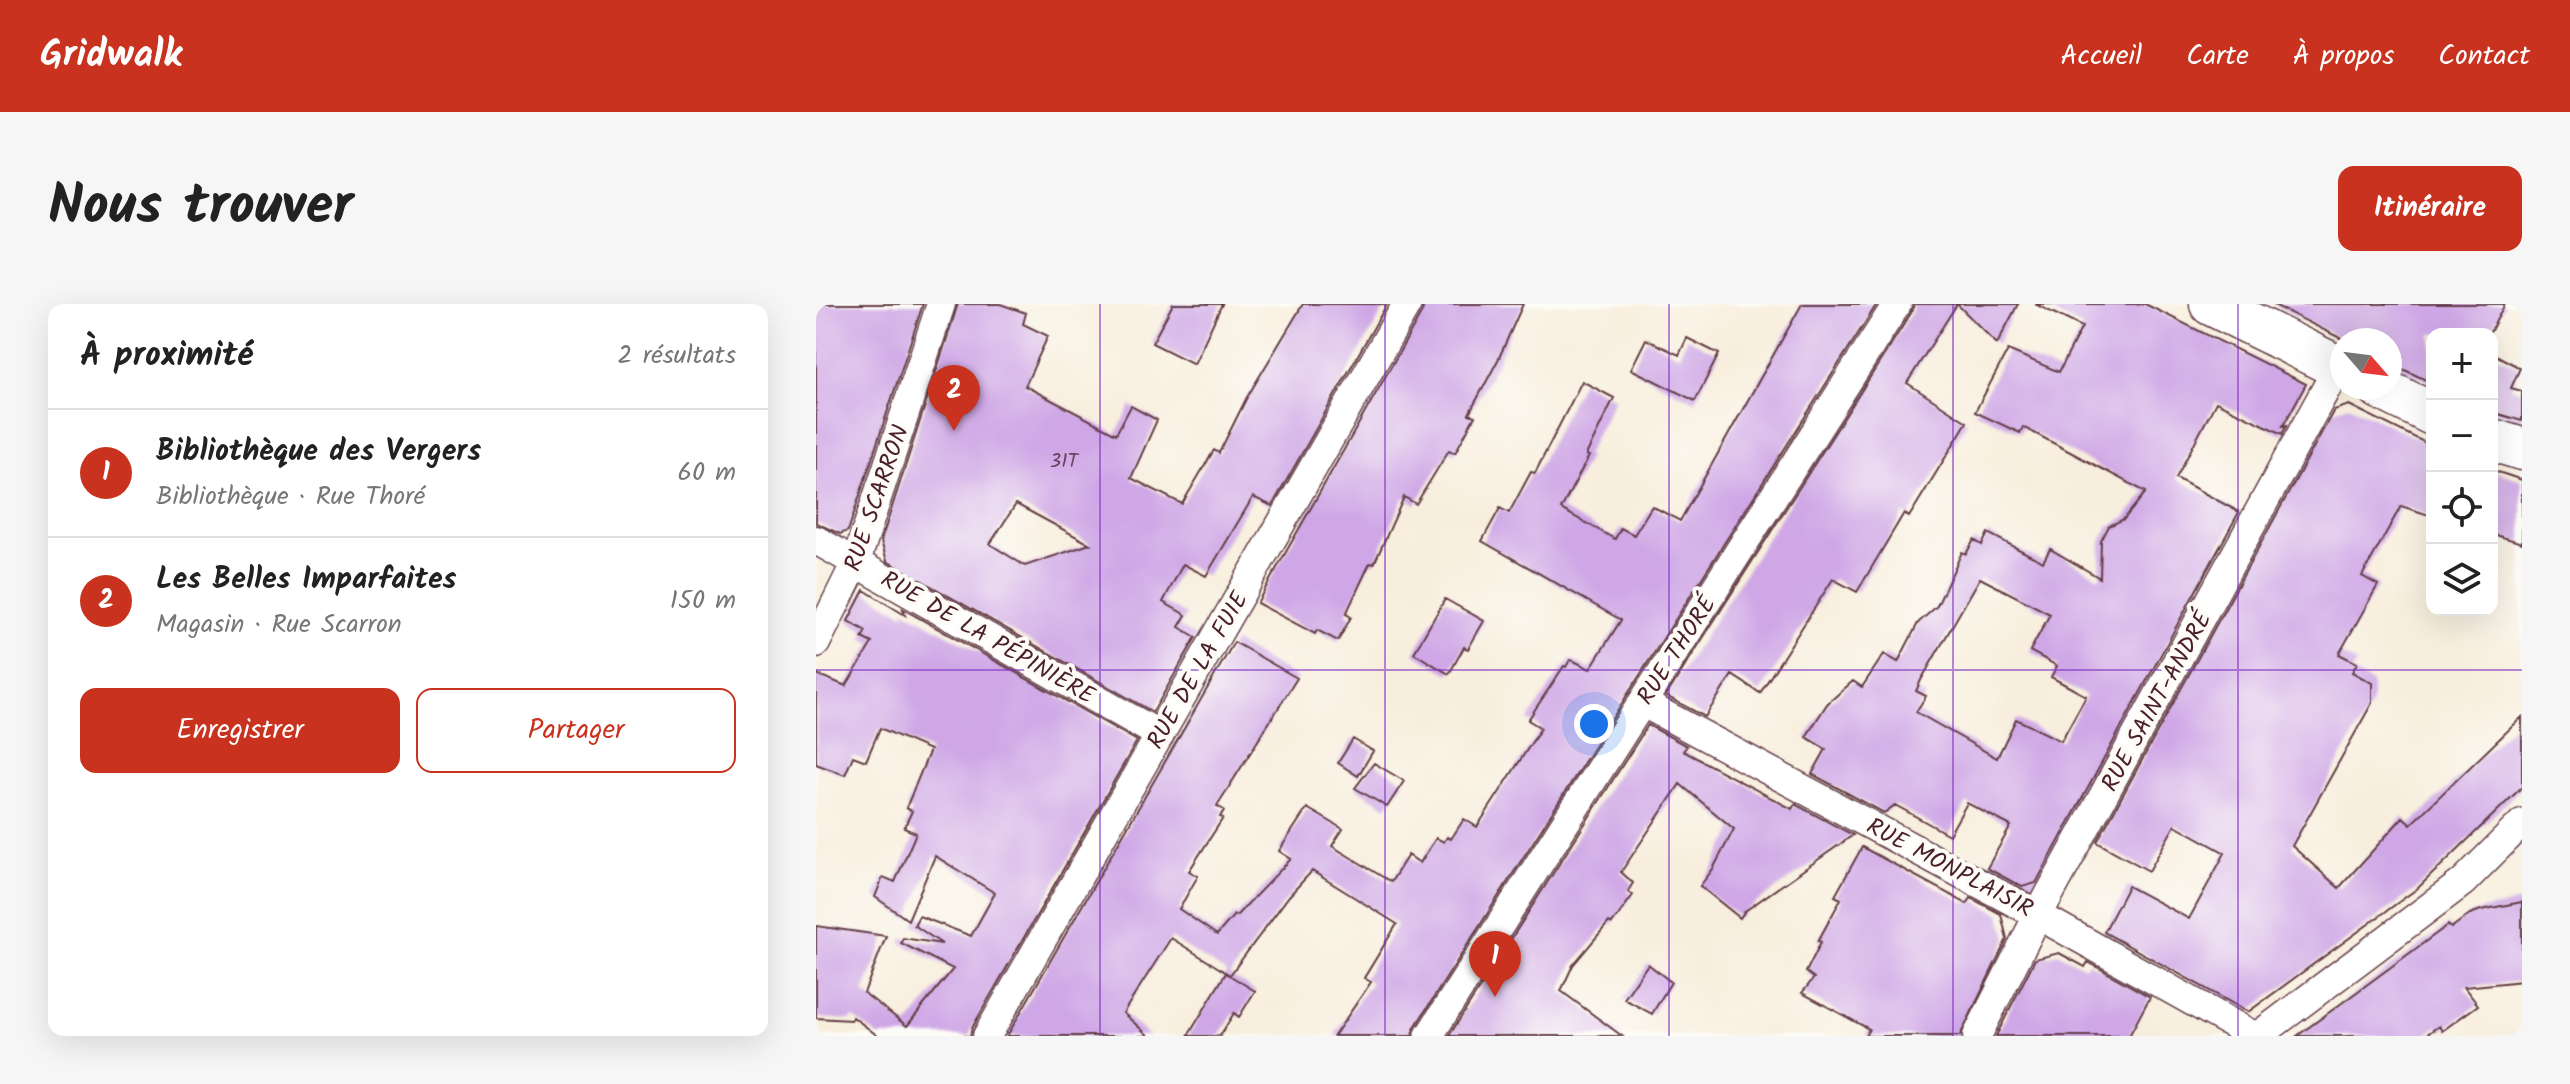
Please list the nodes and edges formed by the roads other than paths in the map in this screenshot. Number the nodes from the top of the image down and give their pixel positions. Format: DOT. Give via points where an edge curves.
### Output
graph roads {
  1 [pos="941,304"];
  2 [pos="1407,304"];
  3 [pos="1897,304"];
  4 [pos="2211,304"];
  5 [pos="2330,363"];
  6 [pos="2330,386"];
  7 [pos="2402,399"];
  8 [pos="2426,411"];
  9 [pos="2498,442"];
  10 [pos="2522,449"];
  11 [pos="816,540"];
  12 [pos="856,562"];
  13 [pos="816,643"];
  14 [pos="1643,703"];
  15 [pos="1160,735"];
  16 [pos="2517,837"];
  17 [pos="2038,915"];
  18 [pos="987,1036"];
  19 [pos="1429,1036"];
  20 [pos="1977,1036"];
  21 [pos="2256,1036"];
  1 -- 12 [label="street, RUE SCARRON"];
  2 -- 15 [label="street, RUE DE LA FUIE"];
  3 -- 14 [label="street, RUE THORÉ"];
  4 -- 5 [label="main road"];
  6 -- 17 [label="street, RUE SAINT-ANDRÉ"];
  7 -- 8 [label="main road"];
  9 -- 10 [label="main road"];
  11 -- 12 [label="street, RUE DE LA PÉPINIÈRE"];
  12 -- 13 [label="street, RUE SCARRON"];
  12 -- 15 [label="street, RUE DE LA PÉPINIÈRE"];
  14 -- 17 [label="street, RUE MONPLAISIR"];
  14 -- 19 [label="street, RUE THORÉ"];
  15 -- 18 [label="street, RUE DE LA FUIE"];
  16 -- 21 [label="street"];
  17 -- 20 [label="street, RUE SAINT-ANDRÉ"];
  17 -- 21 [label="street, RUE MONPLAISIR"];
}
